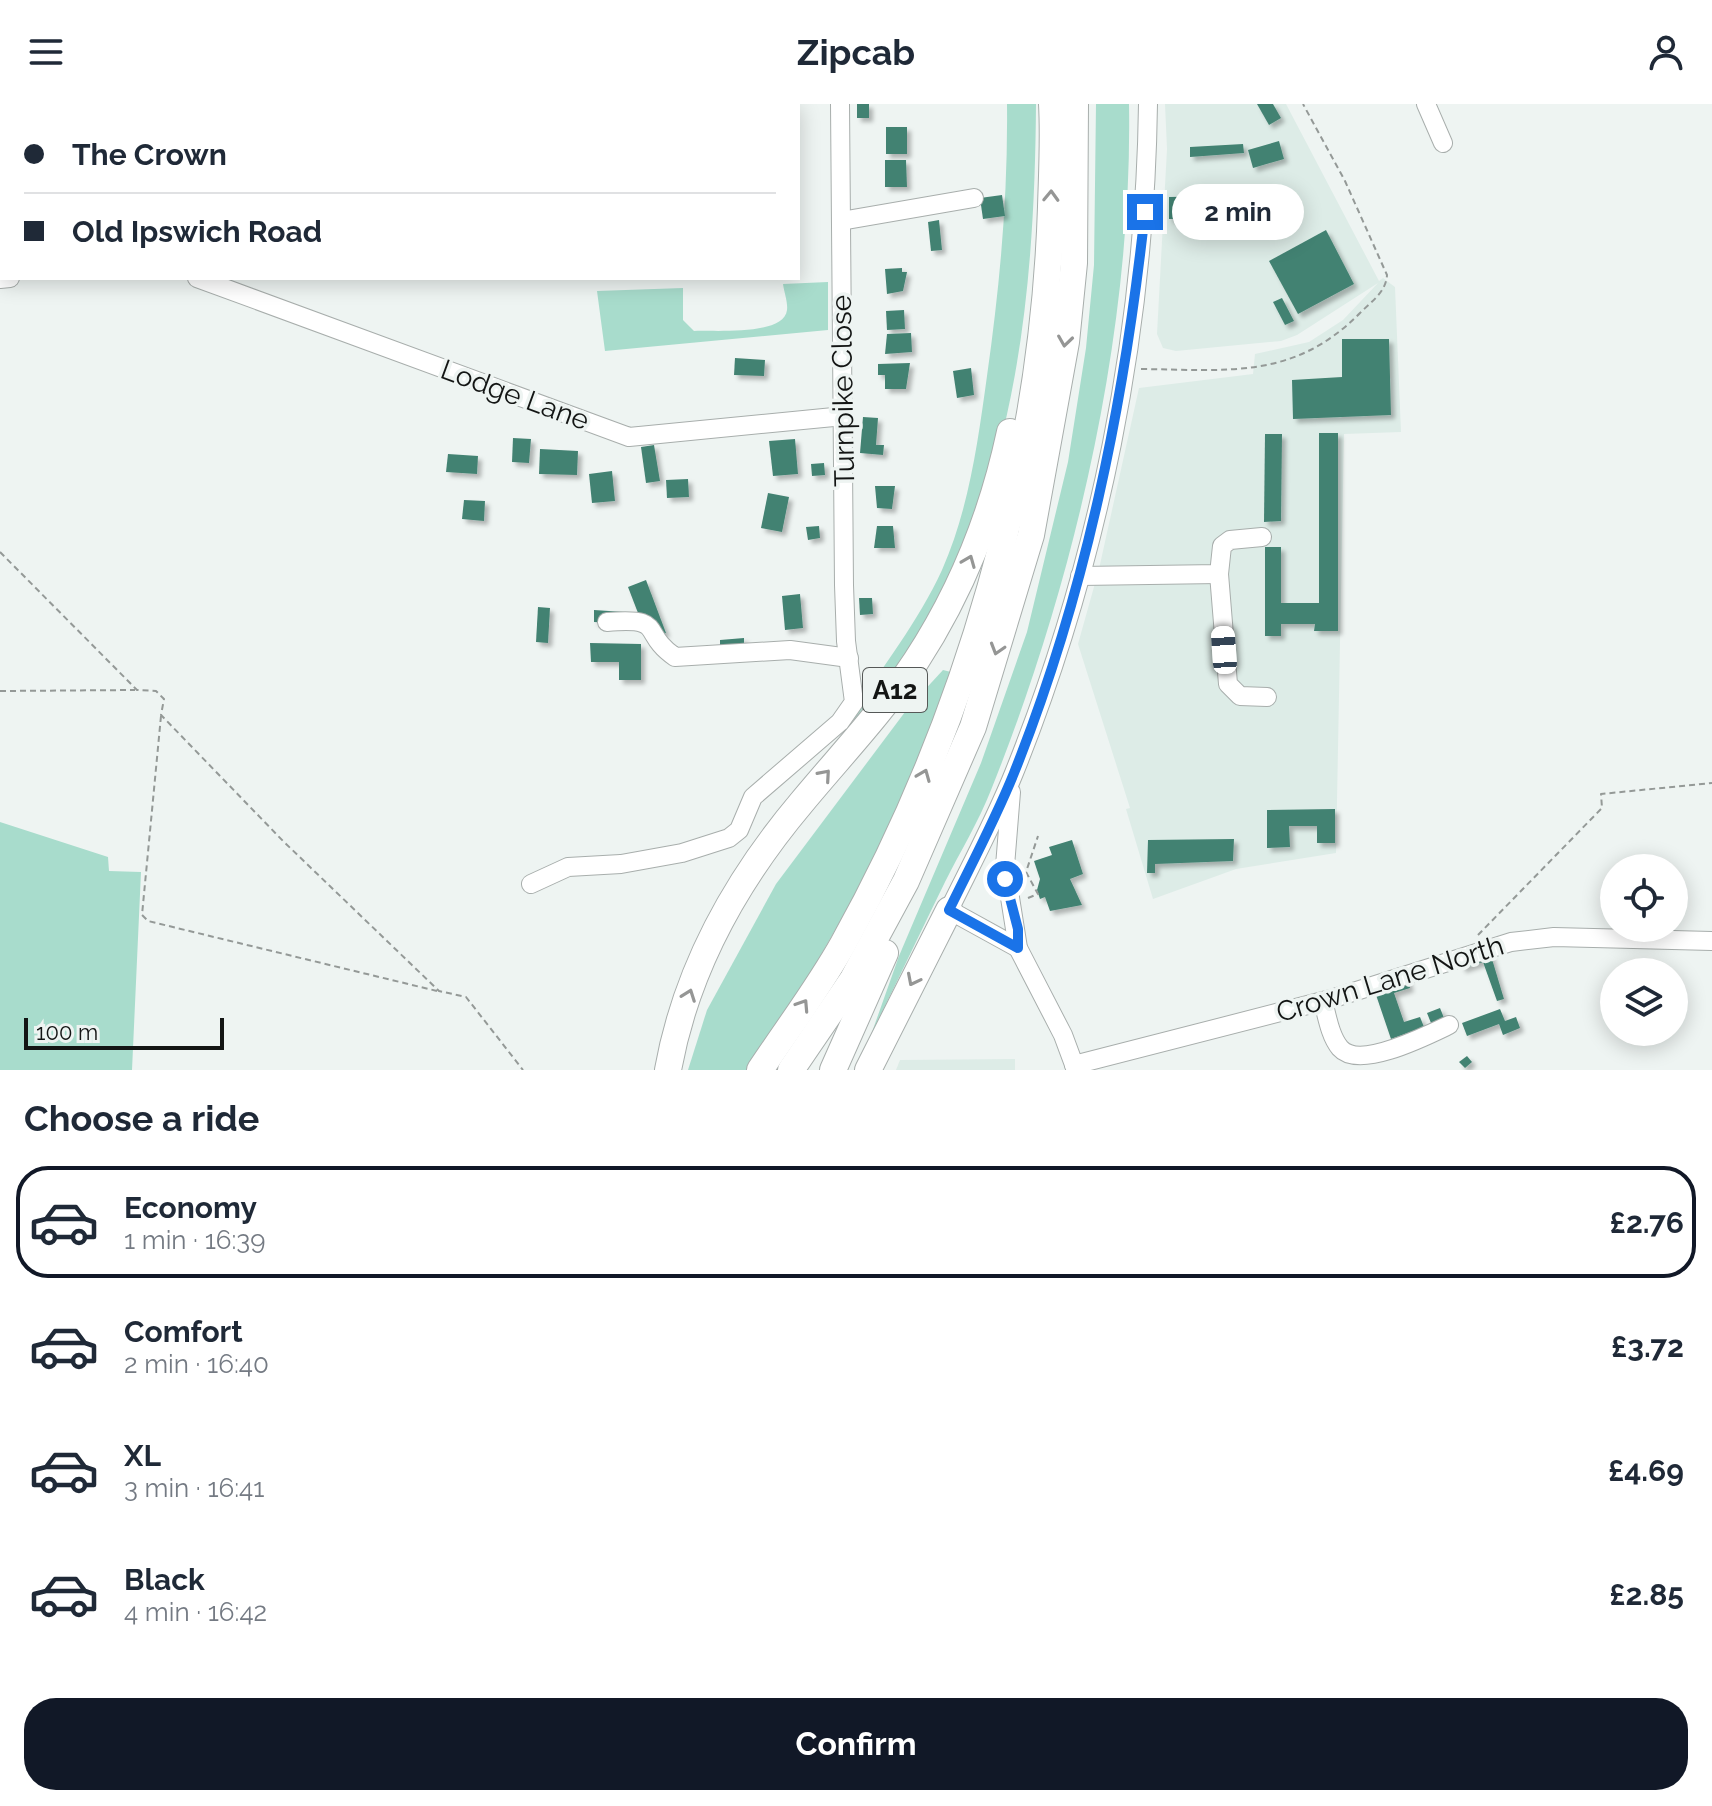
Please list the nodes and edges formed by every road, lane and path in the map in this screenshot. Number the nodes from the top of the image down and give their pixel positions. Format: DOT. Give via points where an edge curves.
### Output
graph roads {
  1 [pos="840,104"];
  2 [pos="1052,104"];
  3 [pos="1075,104"];
  4 [pos="1148,104"];
  5 [pos="1303,104"];
  6 [pos="1426,104"];
  7 [pos="1443,143"];
  8 [pos="974,198"];
  9 [pos="841,221"];
  10 [pos="1049,274"];
  11 [pos="202,280"];
  12 [pos="1124,368"];
  13 [pos="844,416"];
  14 [pos="1262,537"];
  15 [pos="0,552"];
  16 [pos="1219,574"];
  17 [pos="1080,576"];
  18 [pos="607,622"];
  19 [pos="849,658"];
  20 [pos="137,690"];
  21 [pos="0,691"];
  22 [pos="1267,697"];
  23 [pos="161,715"];
  24 [pos="1014,774"];
  25 [pos="1712,783"];
  26 [pos="1038,836"];
  27 [pos="906,881"];
  28 [pos="531,884"];
  29 [pos="1010,905"];
  30 [pos="949,910"];
  31 [pos="1712,941"];
  32 [pos="1018,948"];
  33 [pos="1476,950"];
  34 [pos="439,991"];
  35 [pos="1323,1001"];
  36 [pos="1449,1025"];
  37 [pos="1075,1067"];
  38 [pos="523,1070"];
  39 [pos="668,1070"];
  40 [pos="760,1070"];
  41 [pos="791,1070"];
  42 [pos="833,1070"];
  43 [pos="868,1070"];
  1 -- 9 [label="street, Turnpike Close"];
  10 -- 2 [label="highway, A12, one-way"];
  3 -- 27 [label="highway, one-way" via="1074,263 1066,342 1031,535 973,727"];
  4 -- 12 [label="street" via="1148,184"];
  5 -- 12 [label="path" via="1345,181 1387,275 1386,286 1344,329 1295,359 1245,370"];
  6 -- 7 [label="street"];
  8 -- 9 [label="street"];
  9 -- 13 [label="street, Turnpike Close"];
  39 -- 10 [label="highway, A12, one-way" via="700,964 733,898 769,843 910,670 963,575 991,501 1032,315"];
  40 -- 10 [label="highway, A12, one-way" via="843,945 917,794 946,720 1011,515"];
  11 -- 13 [label="street, Lodge Lane" via="629,437"];
  12 -- 17 [label="street"];
  13 -- 19 [label="street, Turnpike Close"];
  14 -- 16 [label="street" via="1230,540 1222,546"];
  15 -- 20 [label="path"];
  16 -- 17 [label="street" via="1181,566 1114,583"];
  16 -- 22 [label="street" via="1228,684 1240,696"];
  17 -- 24 [label="street"];
  18 -- 19 [label="street" via="639,620 675,657 790,650"];
  19 -- 28 [label="street, Turnpike Close" via="854,702 850,709 753,797 739,830 729,838 621,864 568,867"];
  20 -- 21 [label="path"];
  20 -- 23 [label="path" via="156,691 164,699"];
  23 -- 34 [label="path"];
  23 -- 34 [label="path" via="142,915 148,921"];
  24 -- 29 [label="street" via="1004,855"];
  24 -- 30 [label="street"];
  25 -- 33 [label="path" via="1601,794 1602,808 1473,940"];
  26 -- 29 [label="path" via="1026,872 1038,894"];
  27 -- 41 [label="highway" via="853,979"];
  27 -- 42 [label="highway" via="899,922"];
  29 -- 32 [label="street"];
  30 -- 32 [label="street"];
  30 -- 43 [label="highway, one-way"];
  31 -- 33 [label="street, Crown Lane North" via="1554,937"];
  32 -- 37 [label="street"];
  33 -- 35 [label="street, Crown Lane North"];
  34 -- 38 [label="path" via="466,997"];
  35 -- 36 [label="street" via="1339,1047 1357,1059"];
  35 -- 37 [label="street, Crown Lane North"];
}
